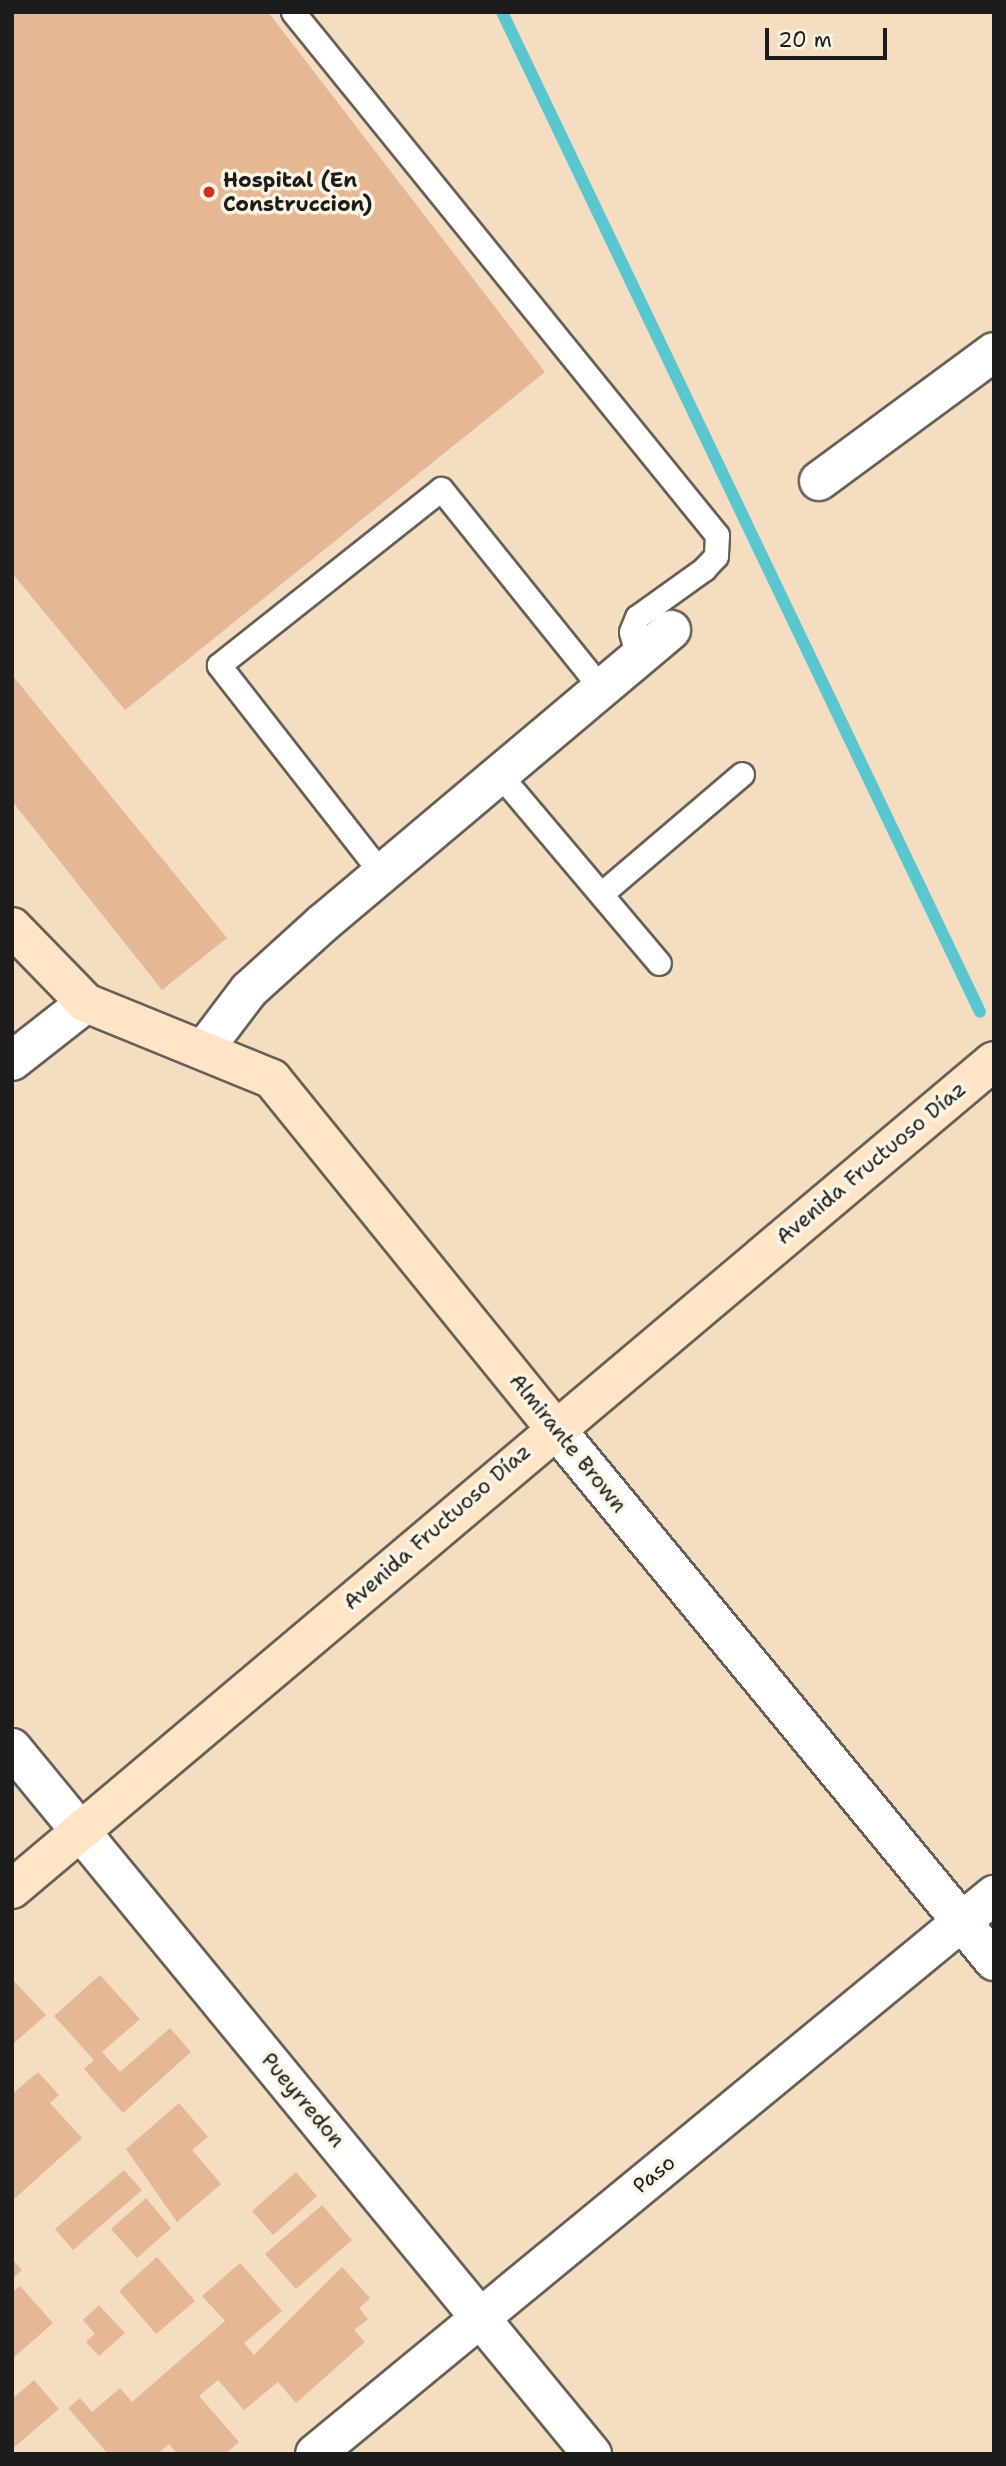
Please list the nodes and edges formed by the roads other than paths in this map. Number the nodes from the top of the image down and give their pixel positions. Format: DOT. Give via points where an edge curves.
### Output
graph roads {
  1 [pos="293,12"];
  2 [pos="994,352"];
  3 [pos="819,481"];
  4 [pos="671,630"];
  5 [pos="638,658"];
  6 [pos="602,689"];
  7 [pos="742,774"];
  8 [pos="500,775"];
  9 [pos="382,874"];
  10 [pos="601,894"];
  11 [pos="12,927"];
  12 [pos="659,963"];
  13 [pos="86,1003"];
  14 [pos="205,1048"];
  15 [pos="12,1061"];
  16 [pos="994,1061"];
  17 [pos="554,1427"];
  18 [pos="12,1748"];
  19 [pos="81,1832"];
  20 [pos="12,1889"];
  21 [pos="994,1895"];
  22 [pos="962,1922"];
  23 [pos="994,1961"];
  24 [pos="481,2314"];
  25 [pos="316,2454"];
  26 [pos="592,2454"];
  1 -- 5 [label="lane" via="718,535 716,556 704,569 637,617 631,632"];
  2 -- 3 [label="street"];
  4 -- 5 [label="street"];
  5 -- 6 [label="street"];
  6 -- 8 [label="street"];
  6 -- 9 [label="lane" via="441,489 219,665"];
  7 -- 10 [label="lane"];
  8 -- 9 [label="street"];
  8 -- 10 [label="lane"];
  9 -- 14 [label="street" via="249,990"];
  10 -- 12 [label="lane"];
  11 -- 13 [label="street"];
  13 -- 14 [label="street, Almirante Brown"];
  13 -- 15 [label="street"];
  14 -- 17 [label="street, Almirante Brown" via="272,1079 290,1098"];
  16 -- 17 [label="street, Avenida Fructuoso Díaz"];
  17 -- 19 [label="street, Avenida Fructuoso Díaz"];
  17 -- 22 [label="street, Almirante Brown"];
  18 -- 19 [label="street, Pueyrredon"];
  19 -- 20 [label="street, Avenida Fructuoso Díaz"];
  19 -- 24 [label="street, Pueyrredon"];
  21 -- 22 [label="street, Paso"];
  22 -- 23 [label="street, Almirante Brown"];
  22 -- 24 [label="street, Paso"];
  24 -- 25 [label="street, Paso"];
  24 -- 26 [label="street, Pueyrredon"];
}
